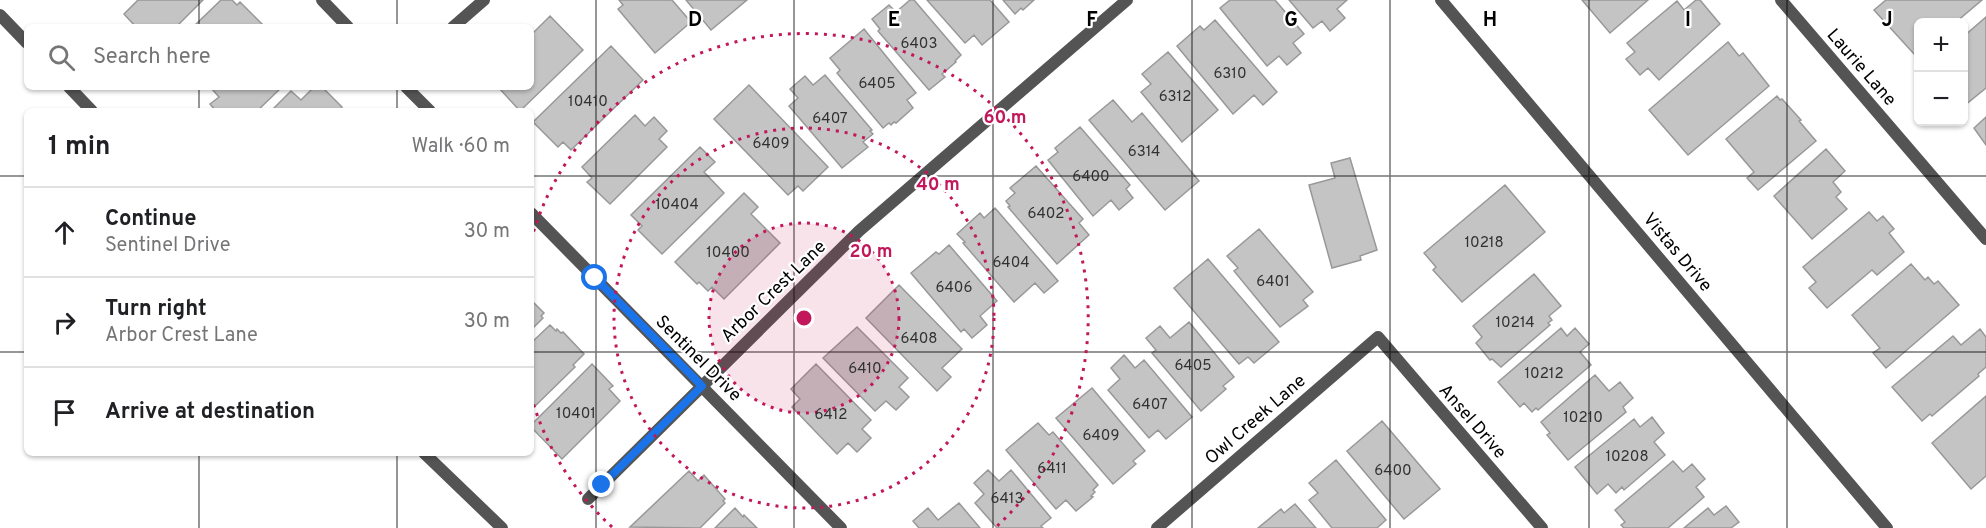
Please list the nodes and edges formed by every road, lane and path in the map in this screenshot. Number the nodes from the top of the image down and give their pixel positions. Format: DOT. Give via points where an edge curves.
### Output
graph roads {
  1 [pos="322,0"];
  2 [pos="484,0"];
  3 [pos="1127,0"];
  4 [pos="1441,0"];
  5 [pos="1781,0"];
  6 [pos="0,15"];
  7 [pos="345,24"];
  8 [pos="456,24"];
  9 [pos="24,40"];
  10 [pos="72,90"];
  11 [pos="409,90"];
  12 [pos="89,108"];
  13 [pos="427,108"];
  14 [pos="534,216"];
  15 [pos="1986,240"];
  16 [pos="1378,337"];
  17 [pos="702,386"];
  18 [pos="427,456"];
  19 [pos="588,499"];
  20 [pos="502,528"];
  21 [pos="842,528"];
  22 [pos="1156,528"];
  23 [pos="1542,528"];
  24 [pos="1887,528"];
  1 -- 7 [label="street"];
  2 -- 8 [label="street"];
  3 -- 17 [label="street, Arbor Crest Lane" via="868,224"];
  4 -- 24 [label="street, Vistas Drive"];
  5 -- 15 [label="street, Laurie Lane"];
  6 -- 9 [label="street"];
  10 -- 12 [label="street"];
  11 -- 13 [label="street"];
  14 -- 17 [label="street, Sentinel Drive"];
  16 -- 22 [label="street, Owl Creek Lane"];
  16 -- 23 [label="street, Ansel Drive"];
  17 -- 19 [label="street, Arbor Crest Lane"];
  17 -- 21 [label="street, Sentinel Drive"];
  18 -- 20 [label="street"];
}
